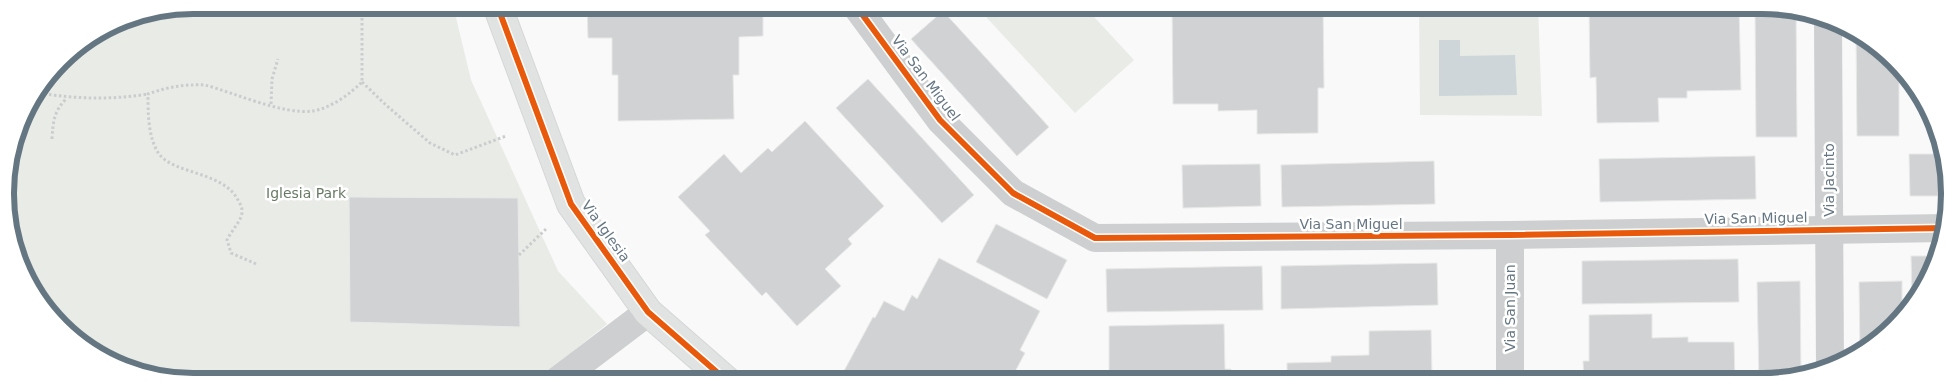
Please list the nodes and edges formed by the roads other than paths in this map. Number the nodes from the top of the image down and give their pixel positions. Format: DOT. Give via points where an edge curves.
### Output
graph roads {
  1 [pos="500,14"];
  2 [pos="862,14"];
  3 [pos="1828,26"];
  4 [pos="1938,228"];
  5 [pos="1830,229"];
  6 [pos="1510,236"];
  7 [pos="648,312"];
  8 [pos="1830,360"];
  9 [pos="568,373"];
  10 [pos="718,373"];
  11 [pos="1510,373"];
  1 -- 7 [label="street, Via Iglesia" via="571,204"];
  2 -- 6 [label="street, Via San Miguel" via="940,120 1013,193 1095,238"];
  3 -- 5 [label="street, Via Jacinto"];
  4 -- 5 [label="street, Via San Miguel"];
  5 -- 6 [label="street, Via San Miguel"];
  5 -- 8 [label="street, Via Jacinto"];
  6 -- 11 [label="street, Via San Juan"];
  7 -- 9 [label="street"];
  7 -- 10 [label="street, Via Iglesia"];
}
